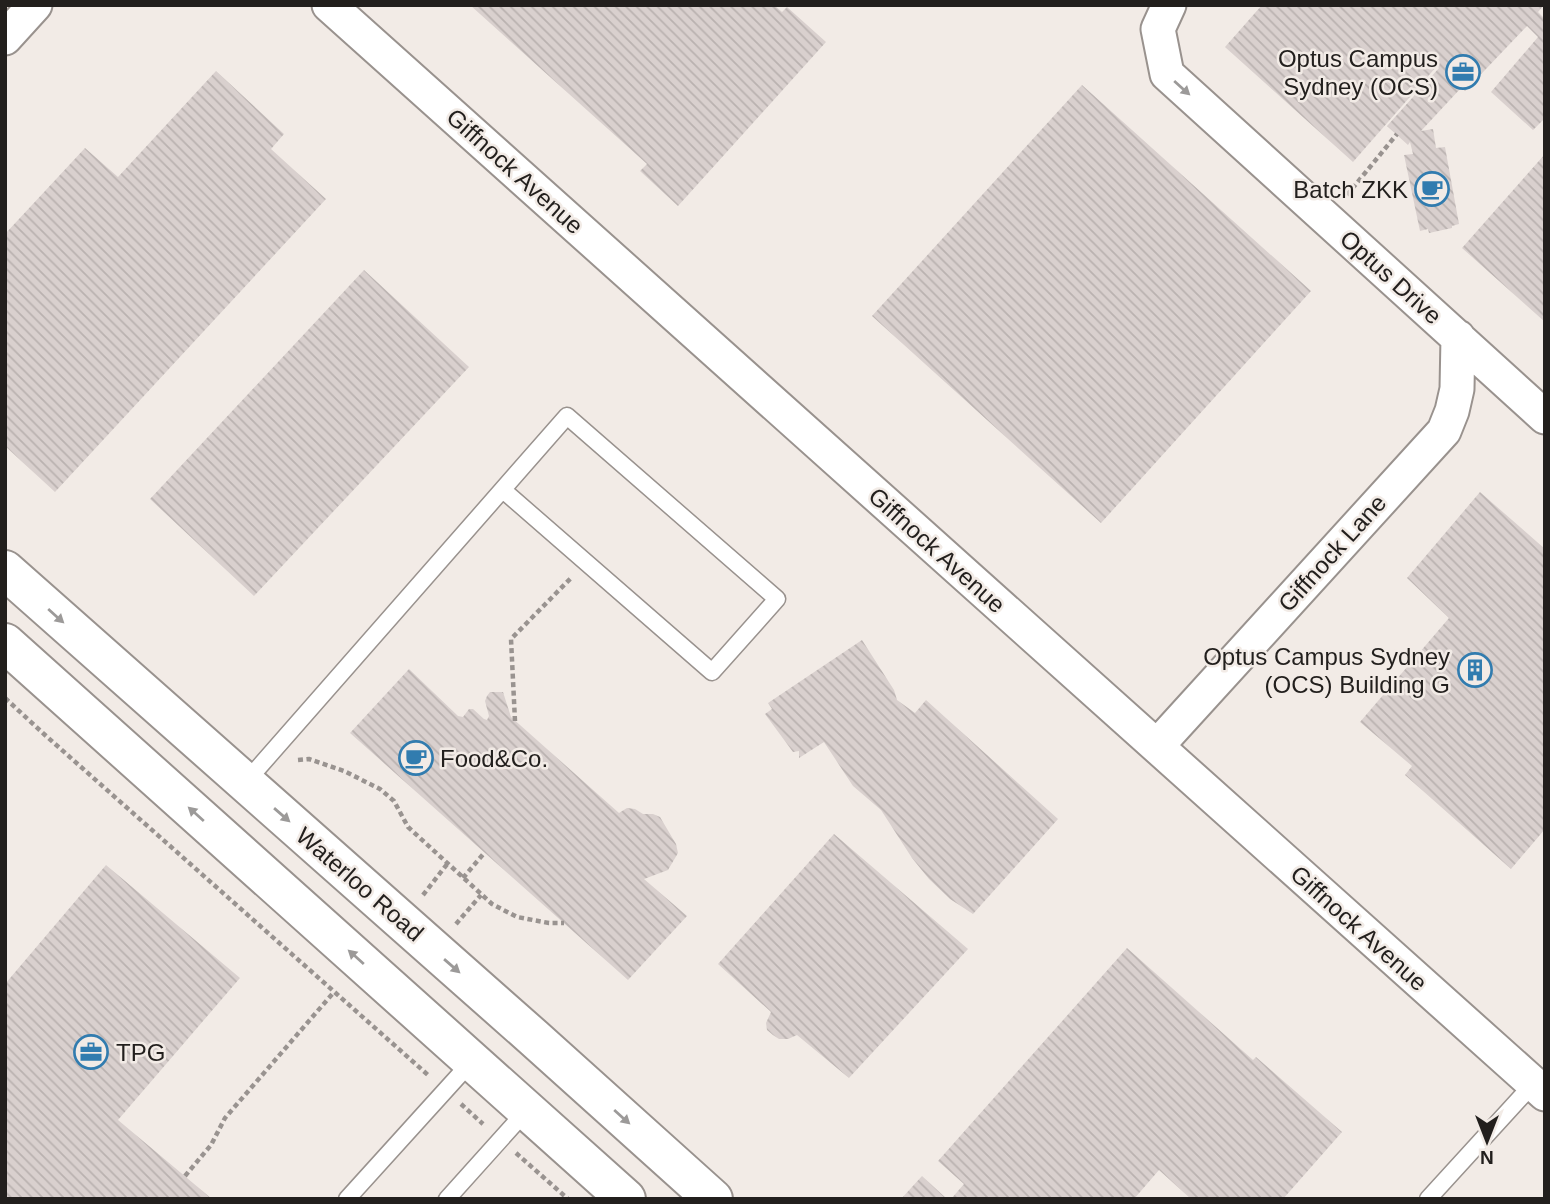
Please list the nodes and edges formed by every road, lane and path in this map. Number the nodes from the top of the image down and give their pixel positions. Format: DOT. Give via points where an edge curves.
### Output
graph roads {
  1 [pos="35,5"];
  2 [pos="329,5"];
  3 [pos="1169,5"];
  4 [pos="5,38"];
  5 [pos="1397,134"];
  6 [pos="1326,219"];
  7 [pos="1458,337"];
  8 [pos="1545,417"];
  9 [pos="503,489"];
  10 [pos="587,562"];
  11 [pos="5,570"];
  12 [pos="5,643"];
  13 [pos="5,698"];
  14 [pos="515,721"];
  15 [pos="1157,746"];
  16 [pos="301,760"];
  17 [pos="245,783"];
  18 [pos="485,852"];
  19 [pos="448,863"];
  20 [pos="463,878"];
  21 [pos="481,895"];
  22 [pos="420,899"];
  23 [pos="564,923"];
  24 [pos="453,928"];
  25 [pos="334,992"];
  26 [pos="472,1061"];
  27 [pos="1539,1089"];
  28 [pos="445,1091"];
  29 [pos="527,1110"];
  30 [pos="500,1139"];
  31 [pos="185,1176"];
  32 [pos="347,1199"];
  33 [pos="447,1199"];
  34 [pos="568,1199"];
  35 [pos="626,1199"];
  36 [pos="713,1199"];
  37 [pos="1428,1199"];
  1 -- 4 [label="street"];
  2 -- 15 [label="street, Giffnock Avenue"];
  3 -- 6 [label="street, Optus Drive, one-way" via="1158,29 1167,74"];
  5 -- 6 [label="path"];
  6 -- 7 [label="street, Optus Drive"];
  7 -- 8 [label="street, Optus Drive"];
  7 -- 15 [label="street, Giffnock Lane" via="1457,389 1444,431"];
  9 -- 10 [label="lane"];
  9 -- 10 [label="lane" via="567,416 777,599 712,672"];
  9 -- 17 [label="lane"];
  10 -- 14 [label="path" via="511,639"];
  11 -- 17 [label="street, Waterloo Road, one-way"];
  26 -- 12 [label="street, one-way"];
  13 -- 25 [label="path"];
  15 -- 27 [label="street, Giffnock Avenue"];
  16 -- 19 [label="path" via="344,771 380,789 394,801 408,827"];
  17 -- 36 [label="street, Waterloo Road, one-way"];
  18 -- 20 [label="path"];
  19 -- 20 [label="path"];
  19 -- 22 [label="path"];
  20 -- 21 [label="path"];
  21 -- 23 [label="path" via="517,917"];
  21 -- 24 [label="path"];
  25 -- 28 [label="path"];
  25 -- 31 [label="path" via="225,1118 211,1145"];
  26 -- 28 [label="lane"];
  26 -- 29 [label="street"];
  27 -- 37 [label="lane"];
  28 -- 30 [label="path"];
  28 -- 32 [label="lane"];
  29 -- 30 [label="lane"];
  29 -- 35 [label="street"];
  30 -- 33 [label="lane"];
  30 -- 34 [label="path"];
}
